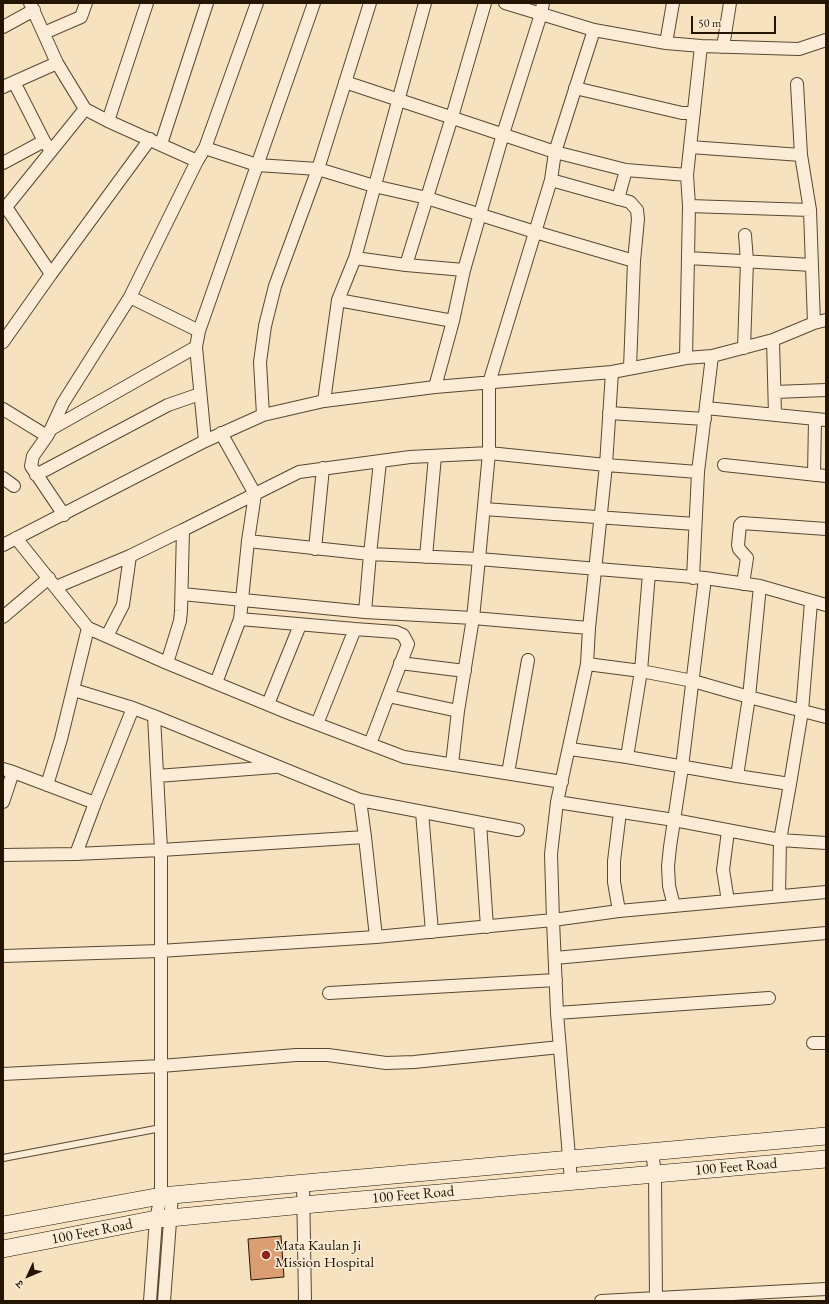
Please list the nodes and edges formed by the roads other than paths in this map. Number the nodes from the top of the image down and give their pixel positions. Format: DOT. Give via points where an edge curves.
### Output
graph roads {
  1 [pos="86,3"];
  2 [pos="147,3"];
  3 [pos="207,3"];
  4 [pos="257,3"];
  5 [pos="314,3"];
  6 [pos="370,3"];
  7 [pos="425,3"];
  8 [pos="485,3"];
  9 [pos="505,3"];
  10 [pos="673,3"];
  11 [pos="730,3"];
  12 [pos="32,7"];
  13 [pos="542,8"];
  14 [pos="3,27"];
  15 [pos="594,30"];
  16 [pos="44,33"];
  17 [pos="826,40"];
  18 [pos="666,43"];
  19 [pos="701,46"];
  20 [pos="723,47"];
  21 [pos="57,63"];
  22 [pos="345,82"];
  23 [pos="798,84"];
  24 [pos="8,85"];
  25 [pos="575,88"];
  26 [pos="398,99"];
  27 [pos="85,109"];
  28 [pos="694,113"];
  29 [pos="452,117"];
  30 [pos="108,121"];
  31 [pos="503,134"];
  32 [pos="44,141"];
  33 [pos="156,142"];
  34 [pos="690,147"];
  35 [pos="204,148"];
  36 [pos="51,151"];
  37 [pos="555,152"];
  38 [pos="800,155"];
  39 [pos="197,161"];
  40 [pos="3,162"];
  41 [pos="257,165"];
  42 [pos="318,169"];
  43 [pos="626,170"];
  44 [pos="687,175"];
  45 [pos="550,180"];
  46 [pos="374,186"];
  47 [pos="427,198"];
  48 [pos="618,199"];
  49 [pos="5,204"];
  50 [pos="689,206"];
  51 [pos="810,210"];
  52 [pos="480,214"];
  53 [pos="535,232"];
  54 [pos="745,235"];
  55 [pos="355,258"];
  56 [pos="688,258"];
  57 [pos="634,261"];
  58 [pos="747,261"];
  59 [pos="406,265"];
  60 [pos="812,266"];
  61 [pos="464,270"];
  62 [pos="51,274"];
  63 [pos="130,296"];
  64 [pos="338,300"];
  65 [pos="453,321"];
  66 [pos="820,322"];
  67 [pos="199,331"];
  68 [pos="4,338"];
  69 [pos="773,340"];
  70 [pos="196,347"];
  71 [pos="744,348"];
  72 [pos="712,356"];
  73 [pos="686,358"];
  74 [pos="630,368"];
  75 [pos="612,372"];
  76 [pos="489,383"];
  77 [pos="435,387"];
  78 [pos="826,390"];
  79 [pos="775,392"];
  80 [pos="200,394"];
  81 [pos="324,401"];
  82 [pos="3,409"];
  83 [pos="609,413"];
  84 [pos="705,413"];
  85 [pos="263,415"];
  86 [pos="775,415"];
  87 [pos="821,420"];
  88 [pos="49,433"];
  89 [pos="221,433"];
  90 [pos="205,441"];
  91 [pos="489,453"];
  92 [pos="435,456"];
  93 [pos="380,462"];
  94 [pos="606,465"];
  95 [pos="724,465"];
  96 [pos="323,468"];
  97 [pos="698,472"];
  98 [pos="36,475"];
  99 [pos="814,475"];
  100 [pos="826,476"];
  101 [pos="3,478"];
  102 [pos="14,486"];
  103 [pos="255,494"];
  104 [pos="484,509"];
  105 [pos="64,515"];
  106 [pos="601,516"];
  107 [pos="695,524"];
  108 [pos="826,529"];
  109 [pos="183,530"];
  110 [pos="16,538"];
  111 [pos="248,541"];
  112 [pos="3,545"];
  113 [pos="315,549"];
  114 [pos="370,554"];
  115 [pos="130,556"];
  116 [pos="426,557"];
  117 [pos="479,559"];
  118 [pos="595,570"];
  119 [pos="649,573"];
  120 [pos="693,578"];
  121 [pos="705,578"];
  122 [pos="52,582"];
  123 [pos="743,584"];
  124 [pos="760,586"];
  125 [pos="182,594"];
  126 [pos="241,600"];
  127 [pos="811,602"];
  128 [pos="826,606"];
  129 [pos="366,612"];
  130 [pos="3,616"];
  131 [pos="473,618"];
  132 [pos="240,619"];
  133 [pos="300,625"];
  134 [pos="88,628"];
  135 [pos="589,628"];
  136 [pos="355,630"];
  137 [pos="107,636"];
  138 [pos="528,660"];
  139 [pos="167,663"];
  140 [pos="400,663"];
  141 [pos="587,664"];
  142 [pos="642,671"];
  143 [pos="465,672"];
  144 [pos="693,681"];
  145 [pos="216,683"];
  146 [pos="74,690"];
  147 [pos="388,696"];
  148 [pos="749,698"];
  149 [pos="268,704"];
  150 [pos="133,708"];
  151 [pos="458,711"];
  152 [pos="802,711"];
  153 [pos="154,716"];
  154 [pos="826,717"];
  155 [pos="317,724"];
  156 [pos="370,744"];
  157 [pos="570,749"];
  158 [pos="627,757"];
  159 [pos="452,764"];
  160 [pos="279,767"];
  161 [pos="682,767"];
  162 [pos="8,771"];
  163 [pos="508,773"];
  164 [pos="157,776"];
  165 [pos="737,776"];
  166 [pos="562,782"];
  167 [pos="790,784"];
  168 [pos="47,785"];
  169 [pos="360,800"];
  170 [pos="3,802"];
  171 [pos="557,802"];
  172 [pos="95,803"];
  173 [pos="422,812"];
  174 [pos="620,812"];
  175 [pos="674,820"];
  176 [pos="480,823"];
  177 [pos="518,830"];
  178 [pos="728,831"];
  179 [pos="365,837"];
  180 [pos="780,840"];
  181 [pos="826,842"];
  182 [pos="160,850"];
  183 [pos="76,854"];
  184 [pos="3,855"];
  185 [pos="826,892"];
  186 [pos="779,896"];
  187 [pos="728,901"];
  188 [pos="674,906"];
  189 [pos="619,911"];
  190 [pos="553,920"];
  191 [pos="487,927"];
  192 [pos="432,932"];
  193 [pos="826,933"];
  194 [pos="376,937"];
  195 [pos="160,951"];
  196 [pos="3,956"];
  197 [pos="555,958"];
  198 [pos="556,980"];
  199 [pos="328,994"];
  200 [pos="769,998"];
  201 [pos="557,1013"];
  202 [pos="813,1043"];
  203 [pos="826,1043"];
  204 [pos="560,1047"];
  205 [pos="161,1066"];
  206 [pos="3,1074"];
  207 [pos="161,1128"];
  208 [pos="826,1136"];
  209 [pos="652,1151"];
  210 [pos="3,1158"];
  211 [pos="570,1159"];
  212 [pos="826,1159"];
  213 [pos="654,1175"];
  214 [pos="571,1181"];
  215 [pos="303,1183"];
  216 [pos="166,1195"];
  217 [pos="303,1205"];
  218 [pos="163,1218"];
  219 [pos="3,1225"];
  220 [pos="3,1249"];
  221 [pos="826,1289"];
  222 [pos="762,1297"];
  223 [pos="656,1300"];
  224 [pos="150,1301"];
  225 [pos="164,1301"];
  226 [pos="305,1301"];
  227 [pos="601,1301"];
  1 -- 16 [label="street" via="81,16"];
  2 -- 30 [label="street"];
  3 -- 33 [label="street"];
  4 -- 35 [label="street"];
  5 -- 41 [label="street"];
  6 -- 22 [label="street"];
  7 -- 26 [label="street"];
  8 -- 29 [label="street"];
  9 -- 13 [label="street"];
  10 -- 18 [label="street"];
  11 -- 20 [label="street"];
  12 -- 14 [label="street"];
  12 -- 16 [label="street"];
  13 -- 15 [label="street"];
  13 -- 31 [label="street"];
  15 -- 18 [label="street"];
  15 -- 25 [label="street"];
  16 -- 21 [label="street"];
  17 -- 20 [label="street" via="799,49"];
  18 -- 19 [label="street"];
  19 -- 20 [label="street"];
  19 -- 28 [label="street"];
  21 -- 24 [label="street"];
  21 -- 27 [label="street"];
  22 -- 26 [label="street"];
  22 -- 42 [label="street"];
  23 -- 38 [label="street"];
  24 -- 32 [label="street"];
  25 -- 28 [label="street" via="682,113"];
  25 -- 37 [label="street"];
  26 -- 29 [label="street"];
  26 -- 46 [label="street"];
  27 -- 30 [label="street"];
  27 -- 36 [label="street"];
  28 -- 34 [label="street"];
  29 -- 31 [label="street"];
  29 -- 47 [label="street"];
  30 -- 33 [label="street"];
  31 -- 37 [label="street"];
  31 -- 52 [label="street"];
  32 -- 36 [label="street"];
  32 -- 40 [label="street"];
  33 -- 39 [label="street"];
  33 -- 62 [label="street"];
  34 -- 38 [label="street"];
  34 -- 44 [label="street"];
  35 -- 39 [label="street"];
  35 -- 41 [label="street"];
  36 -- 49 [label="street"];
  37 -- 43 [label="street"];
  37 -- 45 [label="street"];
  38 -- 51 [label="street"];
  39 -- 63 [label="street"];
  41 -- 42 [label="street"];
  41 -- 67 [label="street"];
  42 -- 46 [label="street"];
  42 -- 85 [label="street" via="275,286 265,326 260,362"];
  43 -- 44 [label="street"];
  43 -- 48 [label="street"];
  44 -- 50 [label="street"];
  45 -- 48 [label="street"];
  45 -- 53 [label="street"];
  46 -- 47 [label="street"];
  46 -- 55 [label="street"];
  47 -- 52 [label="street"];
  47 -- 59 [label="street"];
  48 -- 57 [label="street" via="630,202 637,210"];
  49 -- 62 [label="street"];
  50 -- 51 [label="street"];
  50 -- 56 [label="street"];
  51 -- 60 [label="street"];
  52 -- 53 [label="street"];
  52 -- 61 [label="street"];
  53 -- 57 [label="street"];
  53 -- 76 [label="street"];
  54 -- 58 [label="street"];
  55 -- 59 [label="street"];
  55 -- 64 [label="street"];
  56 -- 58 [label="street"];
  56 -- 73 [label="street"];
  57 -- 74 [label="street"];
  58 -- 60 [label="street"];
  58 -- 71 [label="street"];
  59 -- 61 [label="street"];
  60 -- 66 [label="street"];
  61 -- 65 [label="street"];
  62 -- 68 [label="street"];
  63 -- 67 [label="street"];
  63 -- 88 [label="street" via="63,403"];
  64 -- 65 [label="street"];
  64 -- 81 [label="street"];
  65 -- 77 [label="street"];
  66 -- 69 [label="street"];
  67 -- 70 [label="street"];
  69 -- 71 [label="street"];
  69 -- 79 [label="street"];
  70 -- 80 [label="street"];
  70 -- 88 [label="street"];
  71 -- 72 [label="street"];
  72 -- 73 [label="street"];
  72 -- 84 [label="street"];
  73 -- 74 [label="street"];
  74 -- 75 [label="street"];
  75 -- 76 [label="street"];
  75 -- 83 [label="street"];
  76 -- 77 [label="street"];
  76 -- 91 [label="street"];
  77 -- 81 [label="street"];
  78 -- 79 [label="street"];
  79 -- 86 [label="street"];
  80 -- 90 [label="street"];
  80 -- 98 [label="street" via="168,405"];
  81 -- 85 [label="street"];
  82 -- 88 [label="street"];
  83 -- 84 [label="street"];
  83 -- 94 [label="street"];
  84 -- 86 [label="street"];
  84 -- 97 [label="street"];
  85 -- 89 [label="street"];
  86 -- 87 [label="street"];
  87 -- 99 [label="street"];
  88 -- 98 [label="street" via="31,462 30,466"];
  89 -- 90 [label="street"];
  89 -- 103 [label="street"];
  90 -- 105 [label="street"];
  91 -- 92 [label="street"];
  91 -- 94 [label="street"];
  91 -- 104 [label="street"];
  92 -- 93 [label="street"];
  92 -- 116 [label="street"];
  93 -- 96 [label="street"];
  93 -- 114 [label="street"];
  94 -- 97 [label="street"];
  94 -- 106 [label="street"];
  95 -- 99 [label="street"];
  96 -- 103 [label="street" via="299,472"];
  96 -- 113 [label="street"];
  97 -- 107 [label="street"];
  98 -- 105 [label="street"];
  99 -- 100 [label="street"];
  101 -- 102 [label="street"];
  103 -- 109 [label="street"];
  103 -- 111 [label="street"];
  104 -- 106 [label="street"];
  104 -- 117 [label="street"];
  105 -- 110 [label="street"];
  106 -- 107 [label="street"];
  106 -- 118 [label="street"];
  107 -- 120 [label="street"];
  108 -- 123 [label="street" via="740,525 738,545 747,558"];
  109 -- 115 [label="street"];
  109 -- 125 [label="street"];
  110 -- 112 [label="street"];
  110 -- 122 [label="street"];
  111 -- 113 [label="street"];
  111 -- 126 [label="street"];
  113 -- 114 [label="street"];
  114 -- 116 [label="street"];
  114 -- 129 [label="street"];
  115 -- 122 [label="street"];
  115 -- 137 [label="street" via="123,604"];
  116 -- 117 [label="street"];
  117 -- 118 [label="street"];
  117 -- 131 [label="street"];
  118 -- 119 [label="street"];
  118 -- 135 [label="street"];
  119 -- 120 [label="street"];
  119 -- 142 [label="street"];
  120 -- 121 [label="street"];
  121 -- 123 [label="street"];
  121 -- 144 [label="street"];
  122 -- 130 [label="street"];
  122 -- 134 [label="street"];
  123 -- 124 [label="street"];
  124 -- 127 [label="street"];
  124 -- 148 [label="street"];
  125 -- 126 [label="street"];
  125 -- 139 [label="street" via="180,621"];
  126 -- 129 [label="street"];
  126 -- 132 [label="street"];
  127 -- 128 [label="street"];
  127 -- 152 [label="street"];
  129 -- 131 [label="street"];
  131 -- 135 [label="street"];
  131 -- 143 [label="street"];
  132 -- 133 [label="street"];
  132 -- 145 [label="street"];
  133 -- 136 [label="street"];
  133 -- 149 [label="street"];
  134 -- 137 [label="street"];
  134 -- 146 [label="street"];
  135 -- 141 [label="street"];
  136 -- 140 [label="street" via="396,632 403,635 408,644"];
  136 -- 155 [label="street"];
  137 -- 139 [label="street"];
  138 -- 163 [label="street"];
  139 -- 145 [label="street"];
  140 -- 143 [label="street"];
  140 -- 147 [label="street"];
  141 -- 142 [label="street"];
  141 -- 157 [label="street"];
  142 -- 144 [label="street"];
  142 -- 158 [label="street"];
  143 -- 151 [label="street"];
  144 -- 148 [label="street"];
  144 -- 161 [label="street"];
  145 -- 149 [label="street"];
  146 -- 150 [label="street"];
  146 -- 168 [label="street"];
  147 -- 151 [label="street"];
  147 -- 156 [label="street"];
  148 -- 152 [label="street"];
  148 -- 165 [label="street"];
  149 -- 155 [label="street"];
  150 -- 153 [label="street"];
  150 -- 172 [label="street"];
  151 -- 159 [label="street"];
  152 -- 154 [label="street"];
  152 -- 167 [label="street"];
  153 -- 160 [label="street"];
  153 -- 164 [label="street"];
  155 -- 156 [label="street"];
  156 -- 159 [label="street" via="404,757"];
  157 -- 158 [label="street"];
  157 -- 166 [label="street"];
  158 -- 161 [label="street"];
  159 -- 163 [label="street"];
  160 -- 164 [label="street"];
  160 -- 169 [label="street"];
  161 -- 165 [label="street"];
  161 -- 175 [label="street"];
  162 -- 168 [label="street"];
  162 -- 170 [label="street"];
  163 -- 166 [label="street"];
  164 -- 182 [label="street"];
  165 -- 167 [label="street"];
  166 -- 171 [label="street"];
  167 -- 180 [label="street"];
  168 -- 172 [label="street"];
  169 -- 173 [label="street"];
  169 -- 179 [label="street"];
  171 -- 174 [label="street"];
  171 -- 190 [label="street" via="551,854"];
  172 -- 183 [label="street"];
  173 -- 176 [label="street"];
  173 -- 192 [label="street"];
  174 -- 175 [label="street"];
  174 -- 189 [label="street" via="614,861 614,882"];
  175 -- 178 [label="street"];
  175 -- 188 [label="street" via="668,866"];
  176 -- 177 [label="street"];
  176 -- 191 [label="street"];
  178 -- 180 [label="street"];
  178 -- 187 [label="street" via="723,870"];
  179 -- 182 [label="street"];
  179 -- 194 [label="street"];
  180 -- 181 [label="street"];
  180 -- 186 [label="street"];
  182 -- 183 [label="street"];
  182 -- 195 [label="street"];
  183 -- 184 [label="street"];
  185 -- 186 [label="street"];
  186 -- 187 [label="street"];
  187 -- 188 [label="street"];
  188 -- 189 [label="street"];
  189 -- 190 [label="street"];
  190 -- 191 [label="street"];
  190 -- 197 [label="street"];
  191 -- 192 [label="street"];
  192 -- 194 [label="street"];
  193 -- 197 [label="street"];
  194 -- 195 [label="street"];
  195 -- 196 [label="street"];
  195 -- 205 [label="street"];
  197 -- 198 [label="street"];
  198 -- 199 [label="street"];
  198 -- 201 [label="street"];
  200 -- 201 [label="street"];
  201 -- 204 [label="street"];
  202 -- 203 [label="street"];
  204 -- 205 [label="street" via="393,1063 328,1055 296,1055"];
  204 -- 211 [label="street"];
  205 -- 206 [label="street"];
  205 -- 207 [label="street"];
  207 -- 210 [label="lane"];
  207 -- 216 [label="street"];
  208 -- 209 [label="main road, 100 Feet Road"];
  209 -- 211 [label="main road, 100 Feet Road"];
  209 -- 213 [label="street"];
  211 -- 214 [label="street"];
  211 -- 215 [label="main road, 100 Feet Road"];
  212 -- 213 [label="main road, 100 Feet Road"];
  213 -- 214 [label="main road, 100 Feet Road"];
  213 -- 223 [label="street"];
  214 -- 217 [label="main road, 100 Feet Road"];
  215 -- 216 [label="main road, 100 Feet Road"];
  215 -- 217 [label="street"];
  216 -- 218 [label="street"];
  216 -- 219 [label="main road, 100 Feet Road"];
  217 -- 218 [label="main road, 100 Feet Road"];
  217 -- 226 [label="street"];
  218 -- 220 [label="main road, 100 Feet Road"];
  218 -- 224 [label="street"];
  218 -- 225 [label="street"];
  221 -- 222 [label="street"];
  222 -- 223 [label="street"];
  223 -- 227 [label="street"];
}
